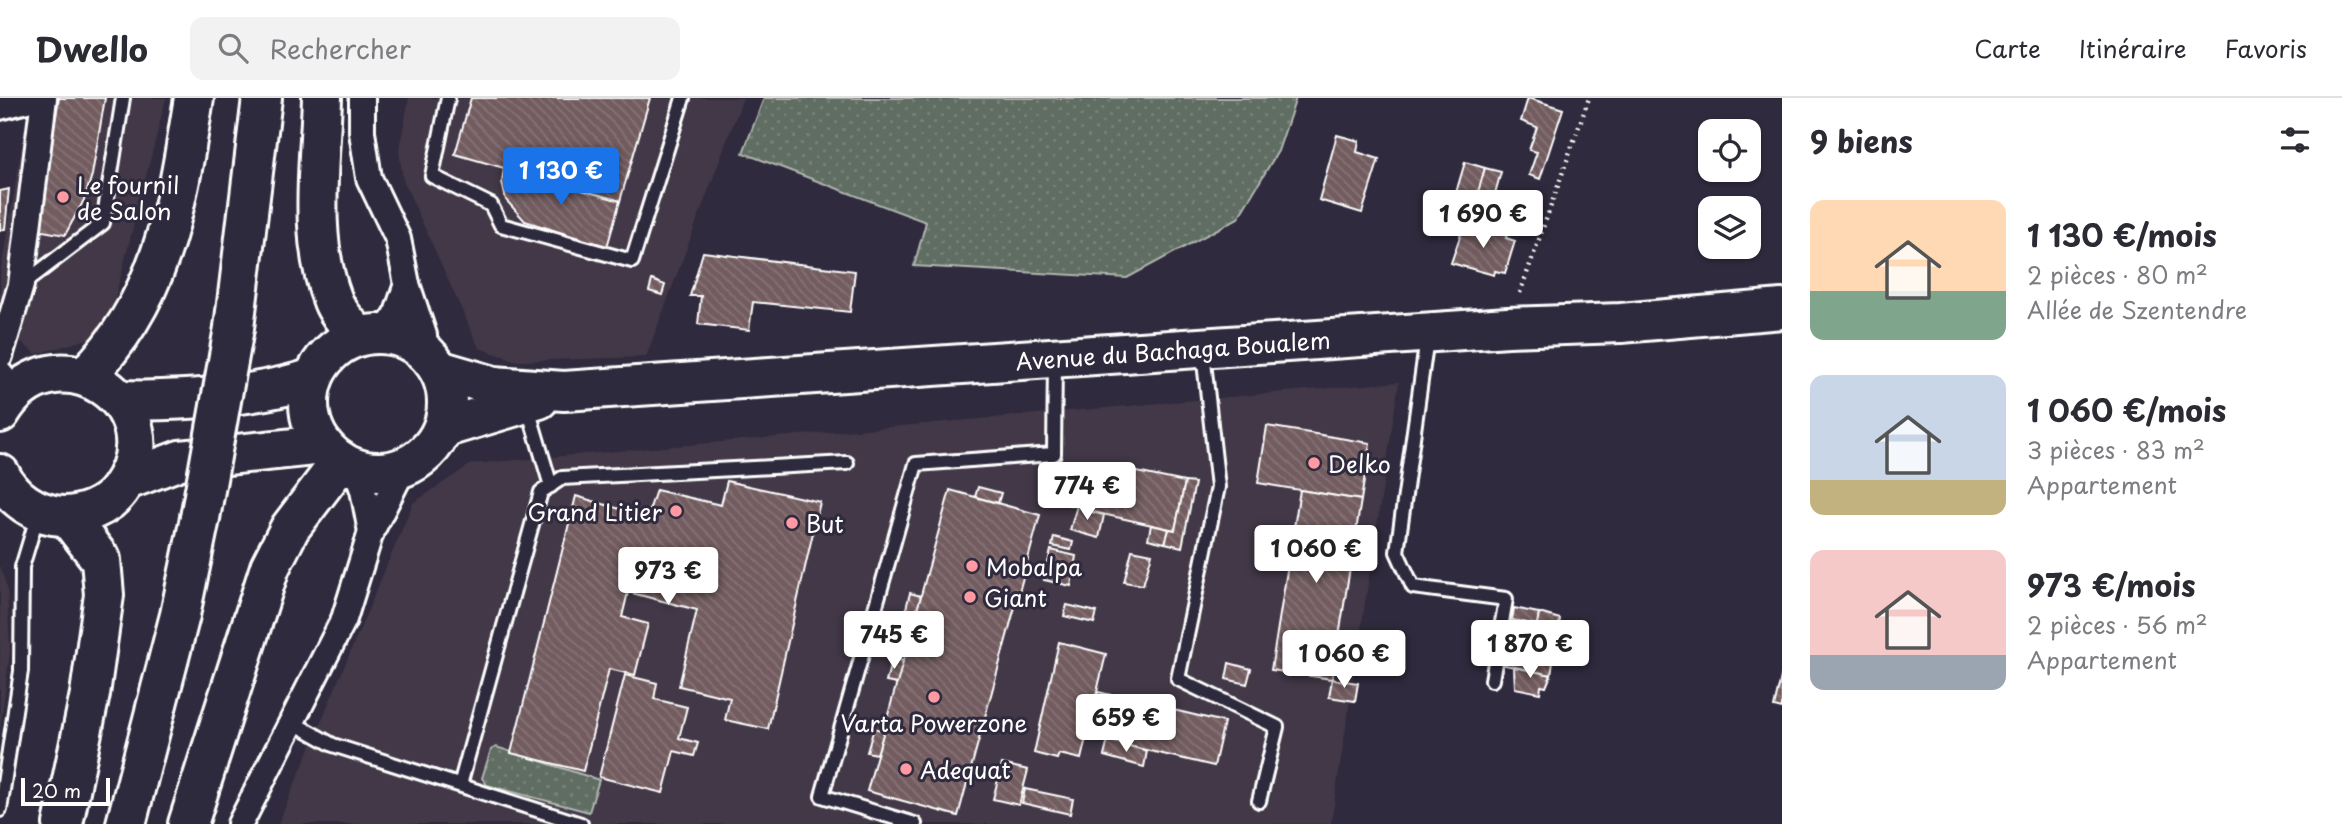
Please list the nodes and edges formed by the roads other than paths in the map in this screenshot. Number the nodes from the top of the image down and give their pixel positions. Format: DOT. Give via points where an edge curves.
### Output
graph roads {
  1 [pos="35,98"];
  2 [pos="44,98"];
  3 [pos="123,98"];
  4 [pos="194,98"];
  5 [pos="262,98"];
  6 [pos="322,98"];
  7 [pos="362,98"];
  8 [pos="448,98"];
  9 [pos="683,98"];
  10 [pos="0,107"];
  11 [pos="407,284"];
  12 [pos="21,285"];
  13 [pos="1782,309"];
  14 [pos="1428,333"];
  15 [pos="370,335"];
  16 [pos="1202,348"];
  17 [pos="0,356"];
  18 [pos="1055,359"];
  19 [pos="432,361"];
  20 [pos="85,376"];
  21 [pos="313,378"];
  22 [pos="564,391"];
  23 [pos="5,393"];
  24 [pos="120,400"];
  25 [pos="526,402"];
  26 [pos="443,428"];
  27 [pos="340,458"];
  28 [pos="847,463"];
  29 [pos="404,467"];
  30 [pos="2,480"];
  31 [pos="127,480"];
  32 [pos="551,486"];
  33 [pos="53,514"];
  34 [pos="371,532"];
  35 [pos="1492,680"];
  36 [pos="292,722"];
  37 [pos="460,785"];
  38 [pos="1259,801"];
  39 [pos="1,802"];
  40 [pos="64,824"];
  41 [pos="126,824"];
  42 [pos="188,824"];
  43 [pos="240,824"];
  44 [pos="581,824"];
  45 [pos="915,824"];
  1 -- 10 [label="street"];
  2 -- 12 [label="street"];
  3 -- 12 [label="lane" via="103,223"];
  4 -- 20 [label="main road" via="166,244 121,337"];
  5 -- 41 [label="main road, bridge" via="234,328 200,518"];
  6 -- 15 [label="main road" via="318,222 322,264 334,304"];
  7 -- 11 [label="street" via="369,178 398,239"];
  8 -- 9 [label="lane" via="432,176 491,205 501,225 632,261"];
  11 -- 15 [label="street" via="396,316"];
  11 -- 19 [label="street"];
  12 -- 17 [label="street"];
  13 -- 14 [label="main road, Avenue du Bachaga Boualem"];
  14 -- 16 [label="main road, Avenue du Bachaga Boualem"];
  14 -- 35 [label="lane" via="1397,552 1413,587 1506,599"];
  15 -- 19 [label="main road" via="405,339"];
  15 -- 21 [label="main road" via="339,345"];
  16 -- 18 [label="main road, Avenue du Bachaga Boualem"];
  16 -- 38 [label="lane" via="1218,487 1178,680 1277,727"];
  18 -- 22 [label="main road, Avenue du Bachaga Boualem"];
  18 -- 45 [label="lane" via="1054,454 916,464 822,796"];
  19 -- 22 [label="main road" via="494,386"];
  19 -- 26 [label="main road" via="446,389"];
  20 -- 23 [label="main road" via="48,375"];
  20 -- 24 [label="main road"];
  21 -- 24 [label="main road" via="287,387 168,400"];
  21 -- 27 [label="main road" via="309,410"];
  22 -- 25 [label="main road"];
  24 -- 31 [label="main road" via="135,439"];
  25 -- 26 [label="main road"];
  25 -- 32 [label="lane"];
  26 -- 29 [label="main road" via="427,451"];
  27 -- 29 [label="main road" via="380,472"];
  27 -- 31 [label="main road" via="180,460"];
  27 -- 34 [label="street" via="363,490"];
  27 -- 42 [label="main road" via="290,528 270,567"];
  28 -- 32 [label="lane" via="562,478"];
  29 -- 34 [label="street"];
  30 -- 33 [label="main road" via="20,500"];
  31 -- 33 [label="main road" via="102,506"];
  32 -- 37 [label="lane" via="541,492"];
  33 -- 39 [label="lane" via="22,567 20,671"];
  33 -- 40 [label="main road" via="101,560 104,579 90,694"];
  34 -- 36 [label="street" via="344,619"];
  36 -- 37 [label="lane" via="334,745"];
  36 -- 43 [label="street"];
  37 -- 44 [label="lane"];
}
